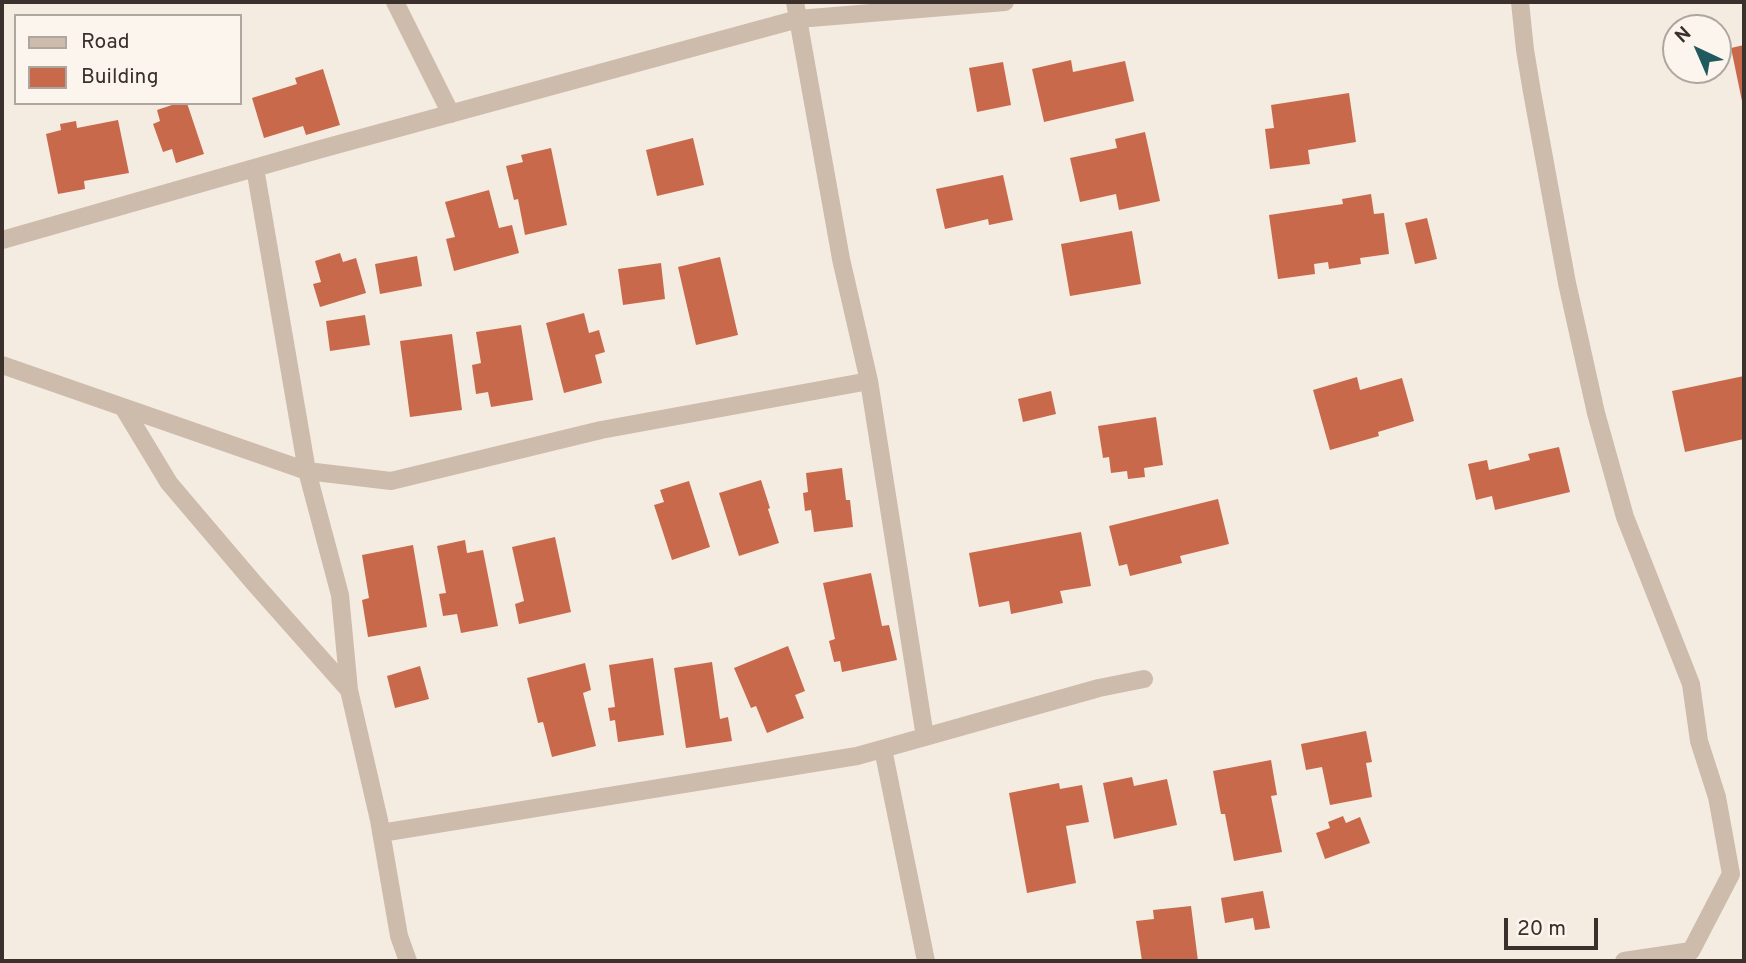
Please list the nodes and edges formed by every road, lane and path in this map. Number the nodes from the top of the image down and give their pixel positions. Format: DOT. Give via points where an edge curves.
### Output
graph roads {
  1 [pos="395,2"];
  2 [pos="1005,2"];
  3 [pos="1520,2"];
  4 [pos="797,10"];
  5 [pos="451,114"];
  6 [pos="255,169"];
  7 [pos="2,240"];
  8 [pos="2,365"];
  9 [pos="869,381"];
  10 [pos="123,407"];
  11 [pos="307,471"];
  12 [pos="1144,679"];
  13 [pos="349,690"];
  14 [pos="925,737"];
  15 [pos="883,749"];
  16 [pos="381,833"];
  17 [pos="1737,876"];
  18 [pos="408,961"];
  19 [pos="926,961"];
  20 [pos="1624,961"];
  1 -- 5 [label="street"];
  2 -- 4 [label="street"];
  3 -- 17 [label="street" via="1534,105 1596,414 1625,517 1691,684 1699,741"];
  4 -- 5 [label="street"];
  4 -- 9 [label="street" via="841,259"];
  5 -- 6 [label="street"];
  6 -- 7 [label="street"];
  6 -- 11 [label="street"];
  8 -- 10 [label="street"];
  9 -- 11 [label="street" via="601,430 391,481"];
  9 -- 14 [label="street"];
  10 -- 11 [label="street"];
  10 -- 13 [label="street" via="169,483"];
  11 -- 13 [label="street" via="340,596"];
  12 -- 14 [label="street"];
  13 -- 16 [label="street"];
  14 -- 15 [label="street"];
  15 -- 16 [label="street"];
  15 -- 19 [label="street"];
  16 -- 18 [label="street" via="399,936"];
  17 -- 20 [label="street" via="1691,951"];
}
